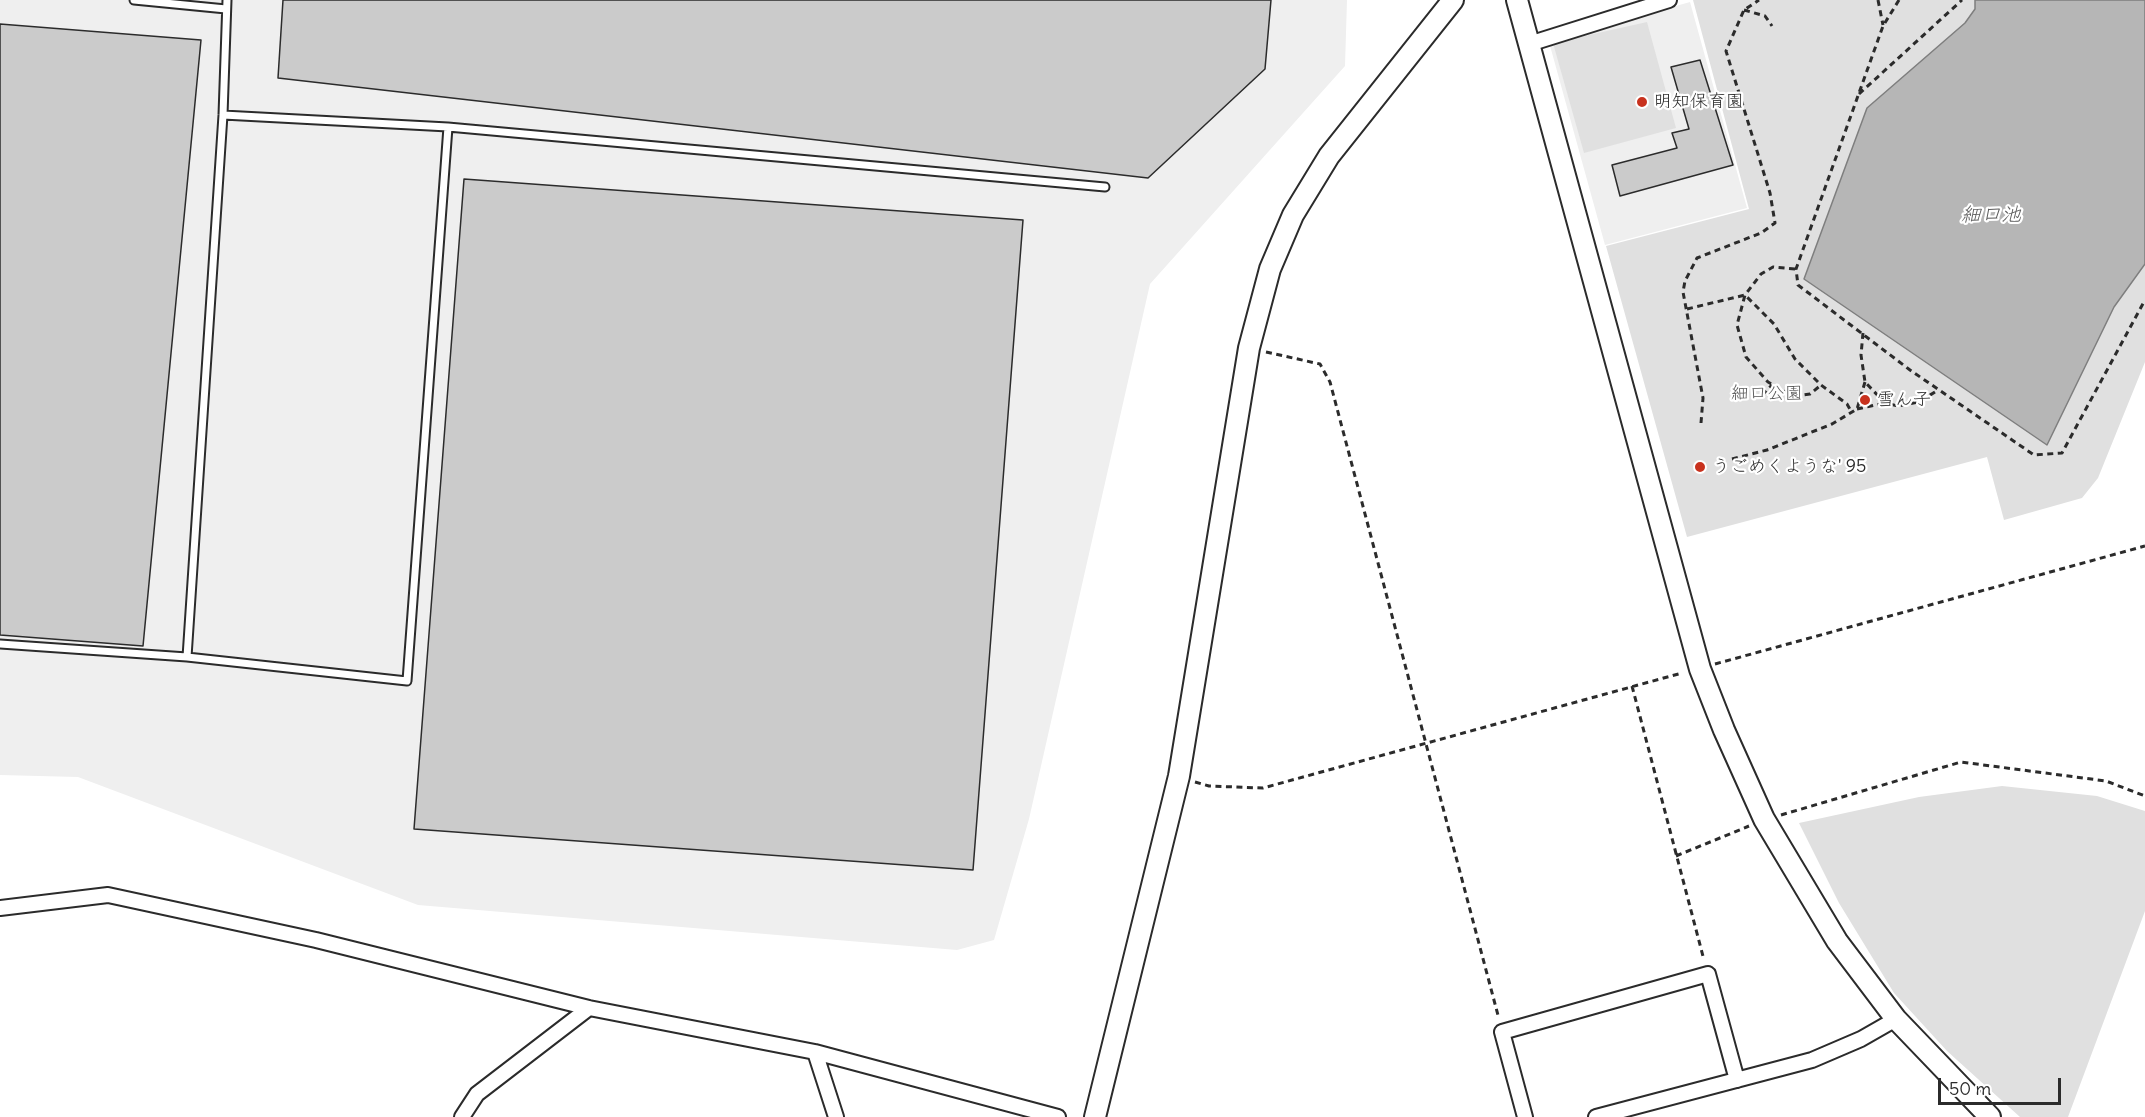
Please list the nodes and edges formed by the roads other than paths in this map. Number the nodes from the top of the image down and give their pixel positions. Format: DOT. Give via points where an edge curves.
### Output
graph roads {
  1 [pos="134,0"];
  2 [pos="227,0"];
  3 [pos="1453,0"];
  4 [pos="1517,0"];
  5 [pos="1669,0"];
  6 [pos="226,9"];
  7 [pos="1529,44"];
  8 [pos="223,115"];
  9 [pos="448,127"];
  10 [pos="1105,187"];
  11 [pos="0,644"];
  12 [pos="187,657"];
  13 [pos="0,908"];
  14 [pos="589,1008"];
  15 [pos="1896,1019"];
  16 [pos="815,1052"];
  17 [pos="1737,1080"];
  18 [pos="462,1117"];
  19 [pos="836,1117"];
  20 [pos="1058,1117"];
  21 [pos="1095,1117"];
  22 [pos="1525,1117"];
  23 [pos="1596,1117"];
  24 [pos="1990,1117"];
  1 -- 6 [label="lane"];
  2 -- 6 [label="lane"];
  3 -- 21 [label="street" via="1329,156 1293,215 1270,269 1249,348 1179,776"];
  4 -- 7 [label="street"];
  5 -- 7 [label="street"];
  6 -- 8 [label="lane"];
  7 -- 15 [label="street" via="1700,669 1764,819 1837,941"];
  8 -- 9 [label="lane"];
  8 -- 12 [label="lane"];
  9 -- 10 [label="lane"];
  9 -- 12 [label="lane" via="407,681"];
  11 -- 12 [label="lane"];
  13 -- 14 [label="street" via="108,895 316,940"];
  14 -- 16 [label="street"];
  14 -- 18 [label="street" via="477,1094"];
  15 -- 17 [label="street" via="1812,1060"];
  15 -- 24 [label="street"];
  16 -- 19 [label="street"];
  16 -- 20 [label="street"];
  17 -- 22 [label="street" via="1708,974 1502,1032"];
  17 -- 23 [label="street"];
}
